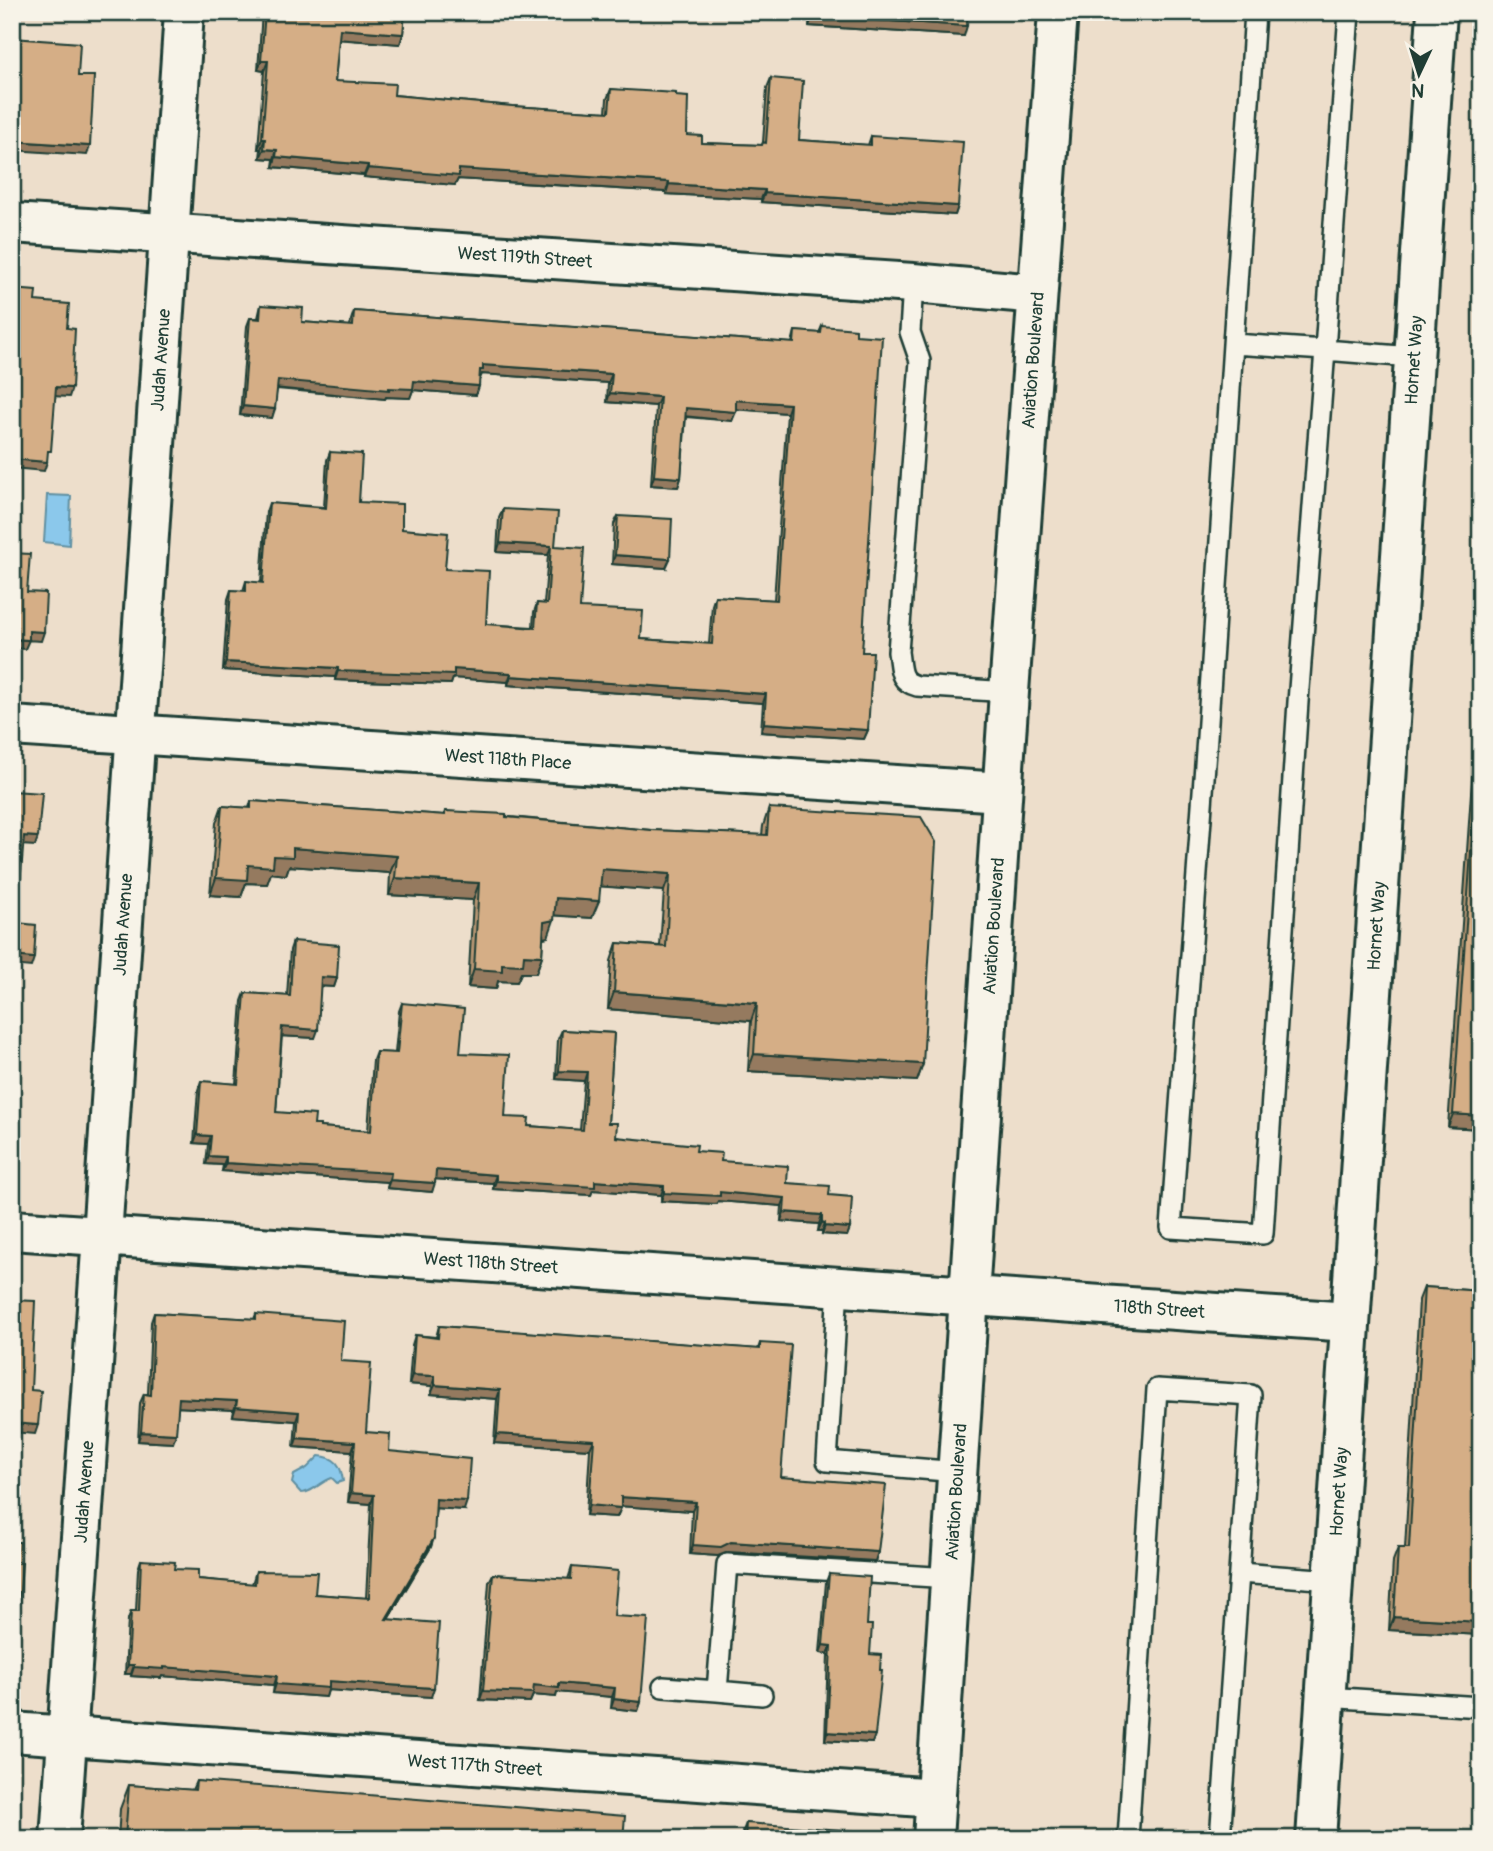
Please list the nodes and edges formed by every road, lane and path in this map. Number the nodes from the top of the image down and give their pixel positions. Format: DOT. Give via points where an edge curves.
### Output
graph roads {
  1 [pos="184,12"];
  2 [pos="1058,12"];
  3 [pos="1255,12"];
  4 [pos="1349,12"];
  5 [pos="1437,12"];
  6 [pos="12,223"];
  7 [pos="169,234"];
  8 [pos="913,284"];
  9 [pos="1037,294"];
  10 [pos="1233,344"];
  11 [pos="1325,350"];
  12 [pos="1412,357"];
  13 [pos="1009,692"];
  14 [pos="12,726"];
  15 [pos="136,734"];
  16 [pos="1002,792"];
  17 [pos="12,1230"];
  18 [pos="102,1236"];
  19 [pos="838,1288"];
  20 [pos="970,1297"];
  21 [pos="1350,1322"];
  22 [pos="958,1472"];
  23 [pos="1239,1573"];
  24 [pos="950,1578"];
  25 [pos="1333,1580"];
  26 [pos="663,1687"];
  27 [pos="717,1691"];
  28 [pos="762,1695"];
  29 [pos="1325,1697"];
  30 [pos="1481,1707"];
  31 [pos="12,1732"];
  32 [pos="67,1735"];
  33 [pos="936,1798"];
  34 [pos="60,1839"];
  35 [pos="933,1839"];
  36 [pos="1128,1839"];
  37 [pos="1220,1839"];
  38 [pos="1316,1839"];
  1 -- 7 [label="street, Judah Avenue"];
  2 -- 9 [label="street, Aviation Boulevard"];
  3 -- 10 [label="lane"];
  4 -- 11 [label="lane"];
  5 -- 12 [label="street, Hornet Way"];
  6 -- 7 [label="street, West 119th Street"];
  7 -- 8 [label="street, West 119th Street"];
  7 -- 15 [label="street, Judah Avenue"];
  8 -- 9 [label="street, West 119th Street"];
  8 -- 13 [label="lane" via="911,332 919,361 898,652 902,678 917,686"];
  9 -- 13 [label="street, Aviation Boulevard"];
  10 -- 11 [label="lane"];
  10 -- 11 [label="lane" via="1171,1228 1263,1234"];
  11 -- 12 [label="lane"];
  12 -- 21 [label="street, Hornet Way"];
  13 -- 16 [label="street, Aviation Boulevard"];
  14 -- 15 [label="street, West 118th Place"];
  15 -- 16 [label="street, West 118th Place"];
  15 -- 18 [label="street, Judah Avenue"];
  16 -- 20 [label="street, Aviation Boulevard"];
  17 -- 18 [label="street, West 118th Street"];
  18 -- 19 [label="street, West 118th Street"];
  18 -- 32 [label="street, Judah Avenue"];
  19 -- 20 [label="street, West 118th Street"];
  19 -- 22 [label="lane" via="827,1461"];
  20 -- 21 [label="street, 118th Street"];
  20 -- 22 [label="street, Aviation Boulevard"];
  21 -- 25 [label="street, Hornet Way"];
  22 -- 24 [label="street, Aviation Boulevard"];
  23 -- 25 [label="lane"];
  23 -- 36 [label="lane" via="1251,1395 1157,1389"];
  23 -- 37 [label="lane"];
  24 -- 27 [label="lane" via="727,1564"];
  24 -- 33 [label="street, Aviation Boulevard"];
  25 -- 29 [label="street, Hornet Way"];
  26 -- 27 [label="lane"];
  27 -- 28 [label="lane"];
  29 -- 30 [label="lane"];
  29 -- 38 [label="street, Hornet Way"];
  31 -- 32 [label="street, West 117th Street"];
  32 -- 33 [label="street, West 117th Street"];
  32 -- 34 [label="street, Judah Avenue"];
  33 -- 35 [label="street, Aviation Boulevard"];
}
